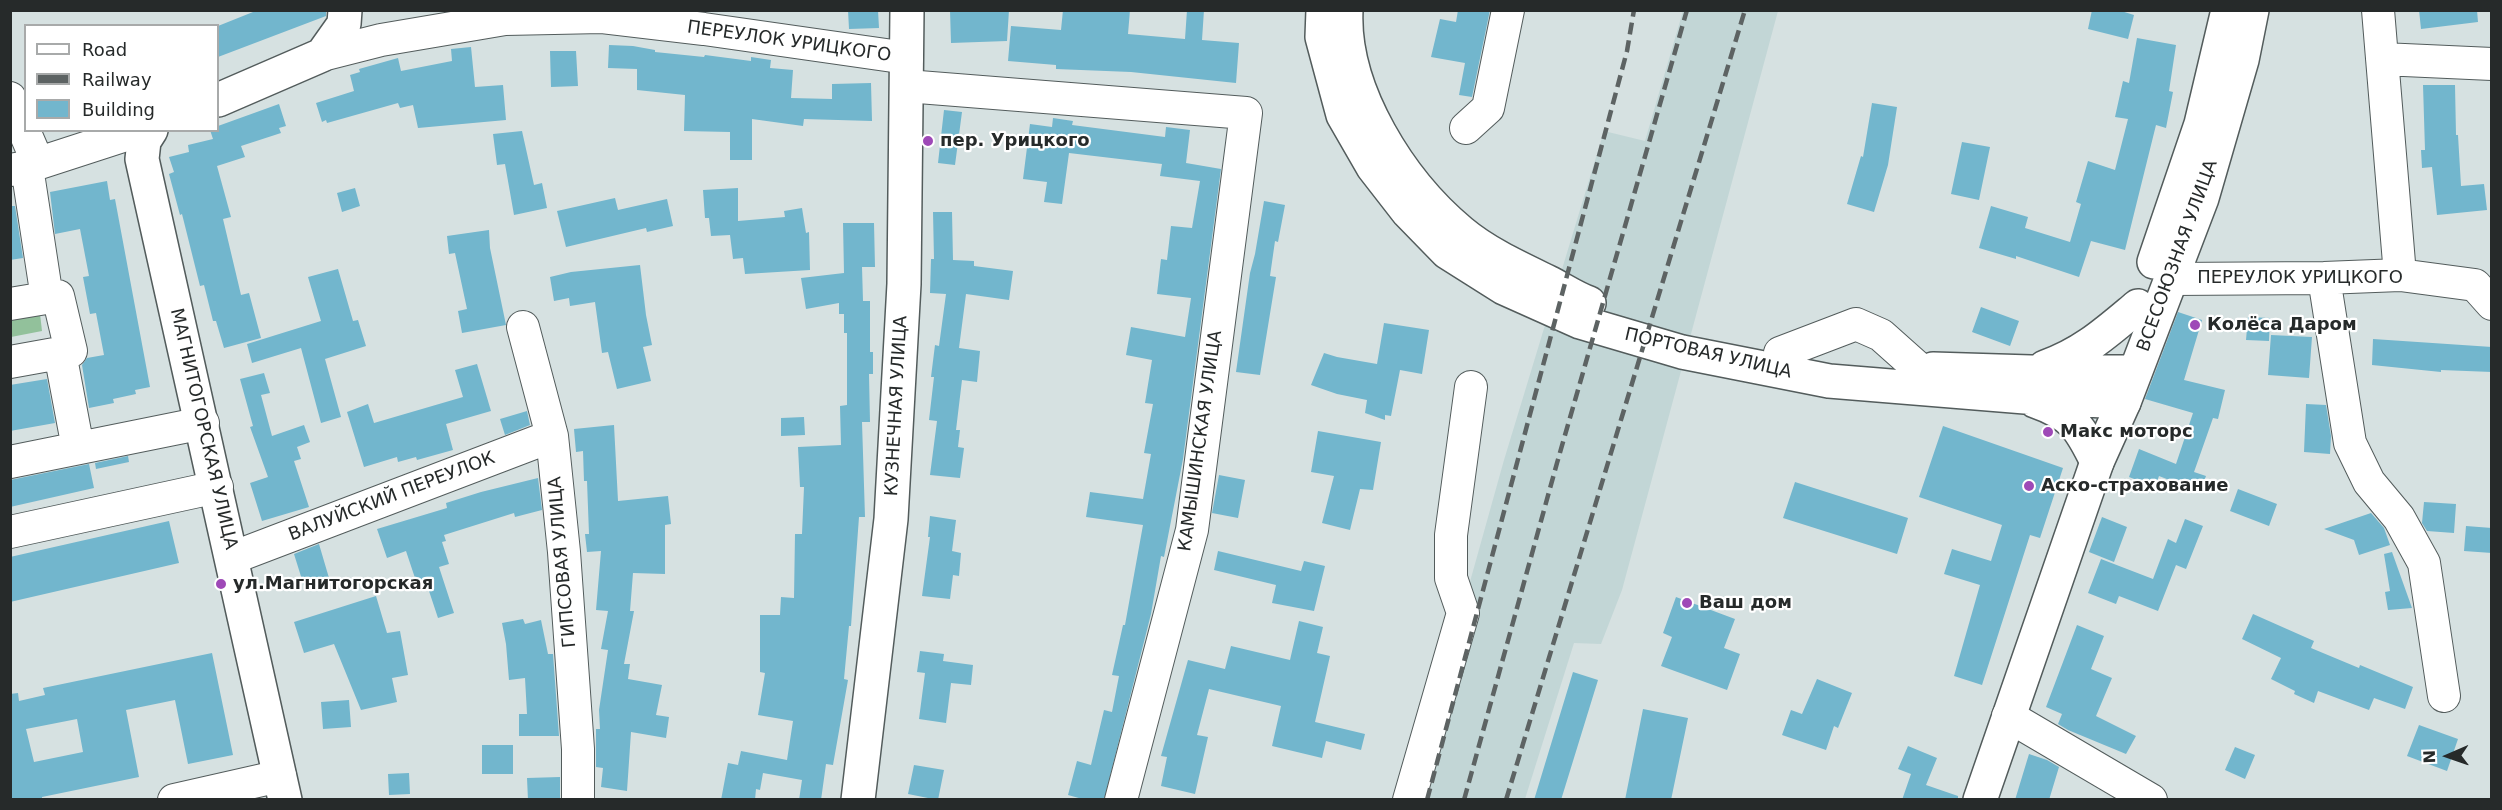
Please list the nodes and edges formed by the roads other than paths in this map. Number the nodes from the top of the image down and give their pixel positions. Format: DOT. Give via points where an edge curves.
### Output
graph roads {
  1 [pos="345,10"];
  2 [pos="907,10"];
  3 [pos="1323,10"];
  4 [pos="1346,10"];
  5 [pos="1508,10"];
  6 [pos="2228,10"];
  7 [pos="2252,10"];
  8 [pos="2378,10"];
  9 [pos="322,55"];
  10 [pos="2382,59"];
  11 [pos="2492,64"];
  12 [pos="906,72"];
  13 [pos="10,99"];
  14 [pos="219,100"];
  15 [pos="1246,113"];
  16 [pos="1466,128"];
  17 [pos="135,132"];
  18 [pos="150,132"];
  19 [pos="25,167"];
  20 [pos="2400,275"];
  21 [pos="2324,278"];
  22 [pos="2171,279"];
  23 [pos="47,298"];
  24 [pos="10,304"];
  25 [pos="2492,304"];
  26 [pos="2138,306"];
  27 [pos="523,327"];
  28 [pos="60,353"];
  29 [pos="10,362"];
  30 [pos="2028,385"];
  31 [pos="1471,387"];
  32 [pos="2119,387"];
  33 [pos="202,423"];
  34 [pos="552,436"];
  35 [pos="78,448"];
  36 [pos="10,462"];
  37 [pos="2097,462"];
  38 [pos="217,487"];
  39 [pos="10,532"];
  40 [pos="232,558"];
  41 [pos="2444,696"];
  42 [pos="2008,716"];
  43 [pos="282,788"];
  44 [pos="174,800"];
  45 [pos="578,800"];
  46 [pos="858,800"];
  47 [pos="1121,800"];
  48 [pos="1409,800"];
  49 [pos="1980,800"];
  50 [pos="2151,800"];
  1 -- 9 [label="main road" via="344,24"];
  2 -- 12 [label="main road, КУЗНЕЧНАЯ УЛИЦА"];
  3 -- 30 [label="main road, ПОРТОВАЯ УЛИЦА" via="1322,38 1343,115 1372,167 1447,252 1504,288 1580,322 1682,352 1829,381"];
  4 -- 30 [label="main road, ПОРТОВАЯ УЛИЦА" via="1345,32 1364,106 1391,151 1421,194 1462,233 1512,264 1586,302 1685,337"];
  5 -- 16 [label="street" via="1488,108"];
  6 -- 26 [label="main road, ВСЕСОЮЗНАЯ УЛИЦА" via="2201,124"];
  7 -- 22 [label="main road, ВСЕСОЮЗНАЯ УЛИЦА" via="2242,60 2202,198"];
  8 -- 10 [label="street"];
  9 -- 12 [label="street, ПЕРЕУЛОК УРИЦКОГО" via="381,40 505,19 602,18 704,29"];
  9 -- 14 [label="main road, ПЕРЕУЛОК УРИЦКОГО"];
  10 -- 11 [label="street"];
  10 -- 20 [label="street"];
  12 -- 15 [label="street, ПЕРЕУЛОК УРИЦКОГО"];
  12 -- 46 [label="main road, КУЗНЕЧНАЯ УЛИЦА" via="904,284 891,519"];
  13 -- 19 [label="street"];
  15 -- 47 [label="street, КАМЫШИНСКАЯ УЛИЦА" via="1192,530"];
  17 -- 19 [label="street"];
  18 -- 33 [label="main road, МАГНИТОГОРСКАЯ УЛИЦА" via="144,141 142,159"];
  19 -- 23 [label="street"];
  20 -- 21 [label="street, ПЕРЕУЛОК УРИЦКОГО"];
  20 -- 25 [label="street, ПЕРЕУЛОК УРИЦКОГО" via="2475,285"];
  21 -- 22 [label="street, ПЕРЕУЛОК УРИЦКОГО"];
  21 -- 41 [label="street" via="2350,443 2369,482 2399,518 2424,563"];
  22 -- 32 [label="main road, ВСЕСОЮЗНАЯ УЛИЦА"];
  23 -- 24 [label="street"];
  23 -- 28 [label="street" via="58,296 71,351"];
  26 -- 30 [label="main road" via="2094,344"];
  26 -- 32 [label="main road, ВСЕСОЮЗНАЯ УЛИЦА"];
  27 -- 34 [label="street, ГИПСОВАЯ УЛИЦА"];
  28 -- 29 [label="street"];
  28 -- 35 [label="street"];
  30 -- 32 [label="main road, ПОРТОВАЯ УЛИЦА"];
  30 -- 37 [label="main road" via="2069,417"];
  31 -- 48 [label="street" via="1450,536 1451,578 1463,613"];
  32 -- 37 [label="main road, ВСЕСОЮЗНАЯ УЛИЦА"];
  33 -- 35 [label="street"];
  33 -- 38 [label="main road, МАГНИТОГОРСКАЯ УЛИЦА"];
  34 -- 40 [label="street, ВАЛУЙСКИЙ ПЕРЕУЛОК"];
  34 -- 45 [label="street, ГИПСОВАЯ УЛИЦА" via="565,564"];
  35 -- 36 [label="street"];
  37 -- 42 [label="main road, ВСЕСОЮЗНАЯ УЛИЦА"];
  38 -- 39 [label="street"];
  38 -- 40 [label="main road, МАГНИТОГОРСКАЯ УЛИЦА"];
  40 -- 43 [label="main road, МАГНИТОГОРСКАЯ УЛИЦА"];
  42 -- 49 [label="main road, ВСЕСОЮЗНАЯ УЛИЦА"];
  42 -- 50 [label="street"];
  43 -- 44 [label="street"];
}
